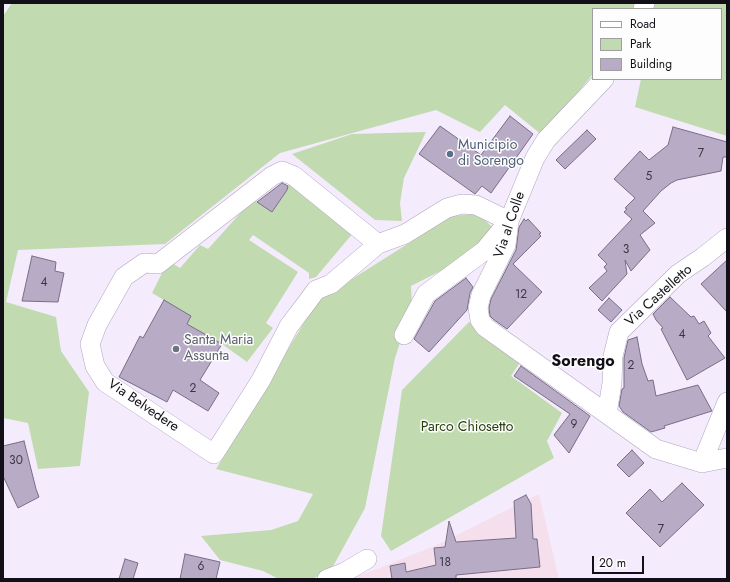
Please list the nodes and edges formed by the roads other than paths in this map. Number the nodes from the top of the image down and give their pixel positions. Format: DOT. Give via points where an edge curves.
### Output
graph roads {
  1 [pos="603,80"];
  2 [pos="509,221"];
  3 [pos="727,238"];
  4 [pos="378,244"];
  5 [pos="404,335"];
  6 [pos="727,402"];
  7 [pos="607,414"];
  8 [pos="727,458"];
  9 [pos="702,463"];
  10 [pos="367,559"];
  11 [pos="327,579"];
  1 -- 2 [label="street, Via al Colle" via="546,140 535,158"];
  2 -- 4 [label="street, Via Belvedere" via="476,205 462,204 447,208 405,234"];
  2 -- 5 [label="street" via="484,251 426,294"];
  2 -- 7 [label="street, Via al Colle" via="506,245 481,295 478,308 480,320 485,327"];
  3 -- 7 [label="street, Via Castelletto" via="678,274 619,332 613,356"];
  4 -- 4 [label="street, Via Belvedere" via="294,176 282,171 158,264 144,263 124,277 97,324 90,344 95,366 105,382 214,454 261,380 289,326 316,290 331,284"];
  6 -- 9 [label="street"];
  7 -- 9 [label="street, Via al Colle" via="656,449"];
  8 -- 9 [label="street, Via al Colle"];
  10 -- 11 [label="street"];
}
